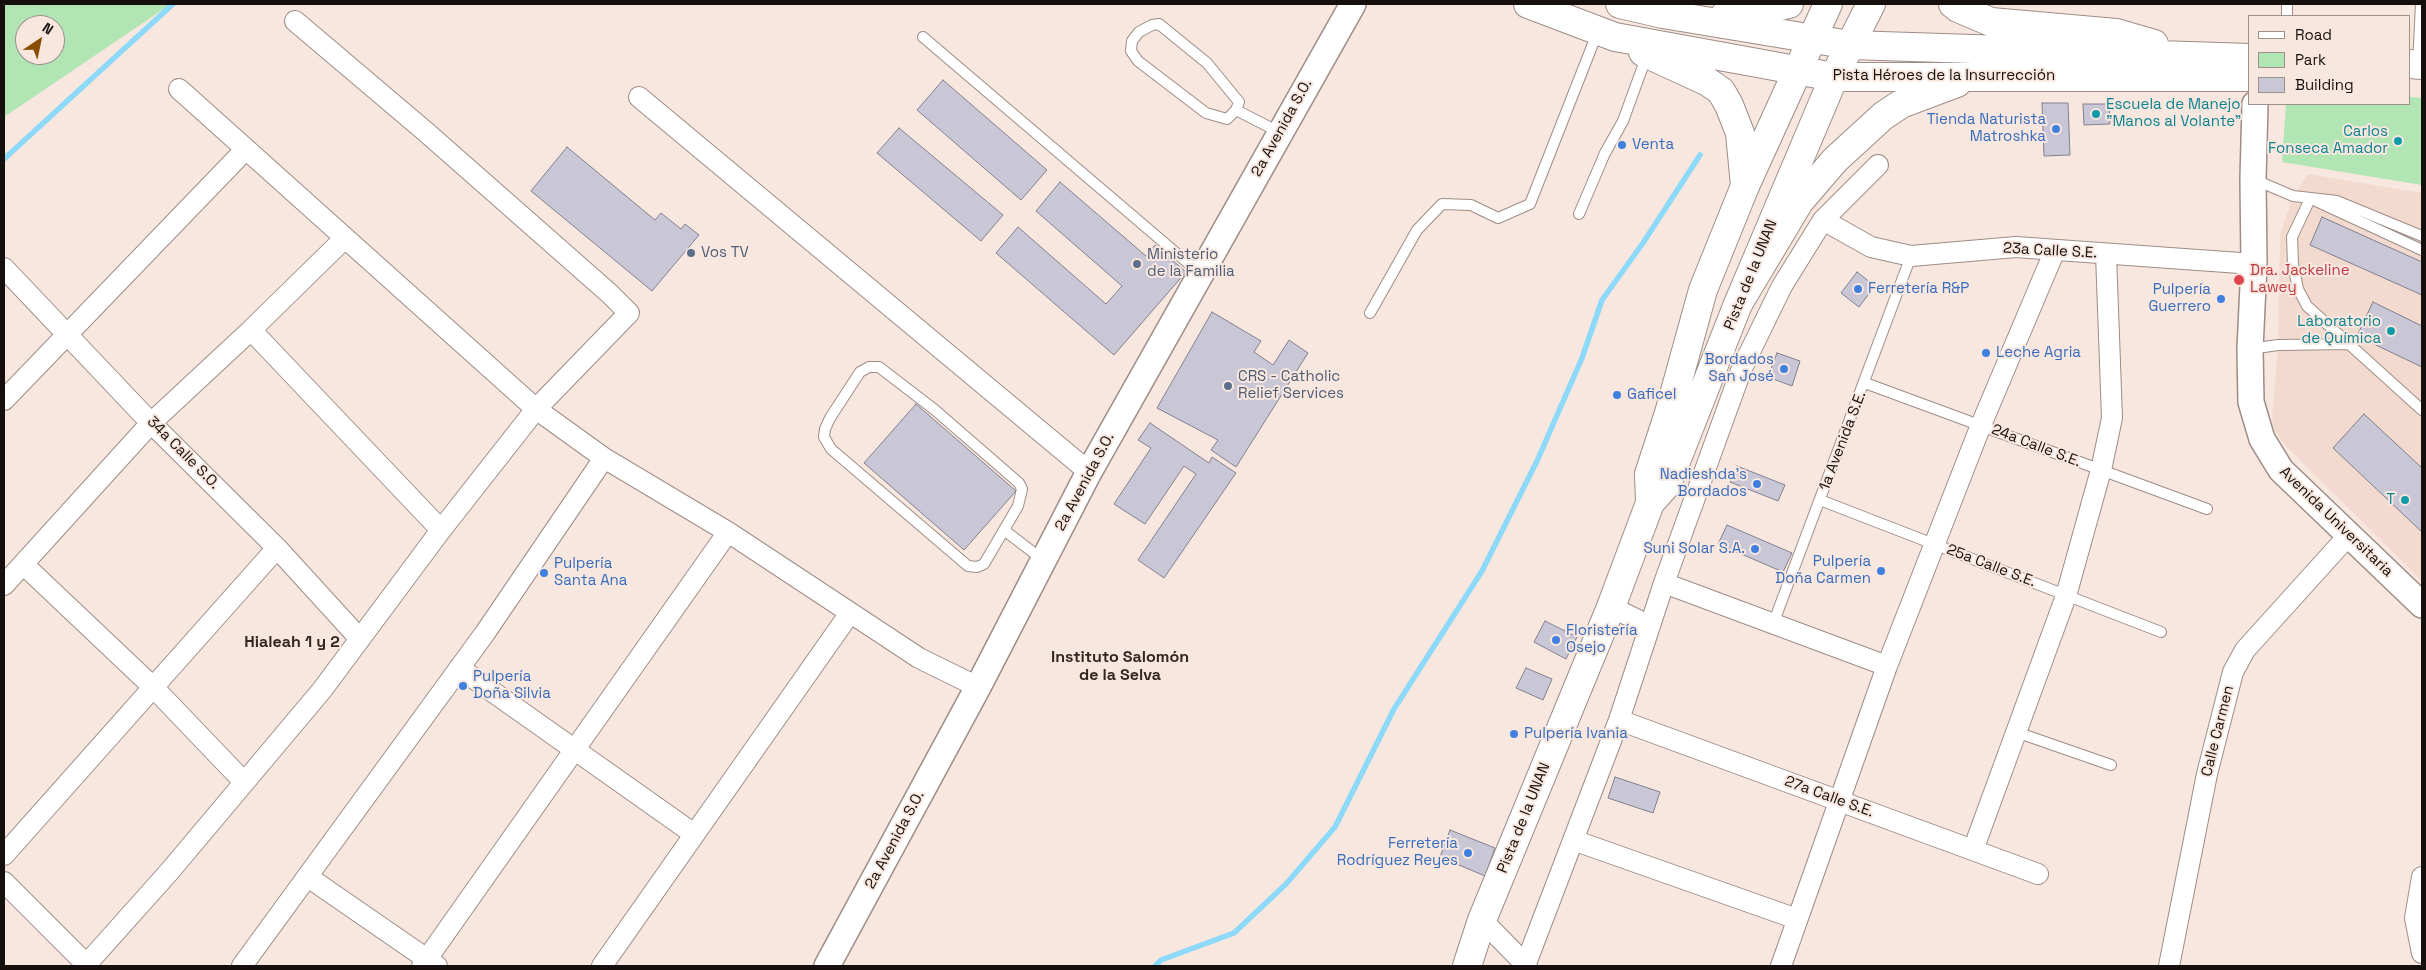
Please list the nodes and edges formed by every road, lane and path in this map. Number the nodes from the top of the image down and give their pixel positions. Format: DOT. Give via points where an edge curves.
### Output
graph roads {
  1 [pos="1353,4"];
  2 [pos="1528,4"];
  3 [pos="1620,4"];
  4 [pos="1790,4"];
  5 [pos="1828,4"];
  6 [pos="1871,4"];
  7 [pos="1953,4"];
  8 [pos="2421,4"];
  9 [pos="1663,14"];
  10 [pos="296,21"];
  11 [pos="2421,22"];
  12 [pos="1607,34"];
  13 [pos="923,37"];
  14 [pos="1811,39"];
  15 [pos="1850,45"];
  16 [pos="1647,54"];
  17 [pos="2188,54"];
  18 [pos="2248,58"];
  19 [pos="1798,70"];
  20 [pos="2416,72"];
  21 [pos="1834,77"];
  22 [pos="1976,77"];
  23 [pos="2248,77"];
  24 [pos="179,89"];
  25 [pos="639,97"];
  26 [pos="2256,105"];
  27 [pos="1236,110"];
  28 [pos="1279,132"];
  29 [pos="246,149"];
  30 [pos="1878,165"];
  31 [pos="2252,179"];
  32 [pos="1745,186"];
  33 [pos="2310,199"];
  34 [pos="1579,214"];
  35 [pos="1824,220"];
  36 [pos="2422,236"];
  37 [pos="345,238"];
  38 [pos="2055,250"];
  39 [pos="2422,250"];
  40 [pos="2106,254"];
  41 [pos="1911,256"];
  42 [pos="2254,264"];
  43 [pos="4,268"];
  44 [pos="1202,275"];
  45 [pos="1738,304"];
  46 [pos="1370,313"];
  47 [pos="251,330"];
  48 [pos="66,333"];
  49 [pos="2352,344"];
  50 [pos="2250,349"];
  51 [pos="1865,383"];
  52 [pos="4,400"];
  53 [pos="536,409"];
  54 [pos="2422,410"];
  55 [pos="151,422"];
  56 [pos="1981,425"];
  57 [pos="604,458"];
  58 [pos="2101,470"];
  59 [pos="1089,472"];
  60 [pos="1820,500"];
  61 [pos="1650,503"];
  62 [pos="2207,509"];
  63 [pos="441,530"];
  64 [pos="1004,530"];
  65 [pos="728,532"];
  66 [pos="2348,536"];
  67 [pos="1934,544"];
  68 [pos="278,548"];
  69 [pos="1043,560"];
  70 [pos="23,564"];
  71 [pos="1664,584"];
  72 [pos="4,585"];
  73 [pos="2066,596"];
  74 [pos="2422,605"];
  75 [pos="1611,607"];
  76 [pos="850,614"];
  77 [pos="1773,624"];
  78 [pos="1650,626"];
  79 [pos="2161,632"];
  80 [pos="360,639"];
  81 [pos="1887,666"];
  82 [pos="459,668"];
  83 [pos="154,688"];
  84 [pos="978,688"];
  85 [pos="1619,720"];
  86 [pos="2016,732"];
  87 [pos="575,750"];
  88 [pos="2111,765"];
  89 [pos="244,782"];
  90 [pos="1839,800"];
  91 [pos="694,834"];
  92 [pos="1573,840"];
  93 [pos="1973,850"];
  94 [pos="4,855"];
  95 [pos="2038,874"];
  96 [pos="308,876"];
  97 [pos="2422,877"];
  98 [pos="4,882"];
  99 [pos="1482,920"];
  100 [pos="1797,920"];
  101 [pos="2422,953"];
  102 [pos="428,964"];
  103 [pos="86,965"];
  104 [pos="242,966"];
  105 [pos="602,966"];
  106 [pos="827,966"];
  107 [pos="1467,966"];
  108 [pos="1525,966"];
  109 [pos="1781,966"];
  110 [pos="2169,966"];
  1 -- 28 [label="street, 2a Avenida S.O."];
  2 -- 12 [label="main road, Pista Héroes de la Insurrección"];
  3 -- 9 [label="main road, Pista Héroes de la Insurrección"];
  4 -- 9 [label="main road" via="1744,15"];
  5 -- 14 [label="main road, Pista de la UNAN"];
  6 -- 15 [label="main road, Pista de la UNAN"];
  7 -- 17 [label="main road" via="1991,22 2116,33"];
  8 -- 11 [label="lane"];
  9 -- 14 [label="main road, Pista Héroes de la Insurrección"];
  10 -- 53 [label="street" via="629,313"];
  11 -- 20 [label="lane"];
  12 -- 16 [label="main road"];
  12 -- 19 [label="main road, Pista Héroes de la Insurrección"];
  12 -- 46 [label="lane" via="1530,204 1498,218 1471,205 1442,204 1417,230"];
  13 -- 44 [label="lane"];
  14 -- 15 [label="main road, Pista Héroes de la Insurrección"];
  14 -- 19 [label="main road, Pista de la UNAN"];
  15 -- 17 [label="main road, Pista Héroes de la Insurrección"];
  15 -- 21 [label="main road, Pista de la UNAN"];
  16 -- 32 [label="main road" via="1721,91 1740,133"];
  16 -- 34 [label="lane" via="1623,121 1605,152"];
  17 -- 18 [label="main road, Pista Héroes de la Insurrección"];
  19 -- 21 [label="main road, Pista Héroes de la Insurrección"];
  19 -- 32 [label="main road, Pista de la UNAN"];
  21 -- 22 [label="main road, Pista Héroes de la Insurrección"];
  21 -- 45 [label="main road, Pista de la UNAN"];
  22 -- 23 [label="main road, Pista Héroes de la Insurrección"];
  22 -- 45 [label="main road" via="1901,104 1862,134 1799,202"];
  24 -- 29 [label="street"];
  25 -- 59 [label="street"];
  26 -- 31 [label="street, Avenida Universitaria"];
  27 -- 27 [label="lane" via="1239,102 1207,63 1159,24 1140,32 1132,41 1131,51 1138,61 1206,113 1227,119"];
  27 -- 28 [label="lane"];
  28 -- 44 [label="street, 2a Avenida S.O."];
  29 -- 37 [label="street"];
  29 -- 48 [label="street"];
  30 -- 35 [label="street"];
  31 -- 33 [label="lane" via="2293,196"];
  31 -- 42 [label="street, Avenida Universitaria"];
  32 -- 61 [label="main road, Pista de la UNAN" via="1703,290 1669,413 1648,474"];
  33 -- 36 [label="lane" via="2337,201"];
  33 -- 39 [label="lane"];
  33 -- 49 [label="lane" via="2292,237 2298,289 2307,306"];
  35 -- 41 [label="street, 23a Calle S.E." via="1871,247"];
  35 -- 71 [label="street" via="1782,286 1742,368"];
  37 -- 47 [label="street"];
  37 -- 53 [label="street"];
  38 -- 40 [label="street, 23a Calle S.E."];
  38 -- 41 [label="street, 23a Calle S.E." via="2016,247"];
  38 -- 56 [label="street"];
  40 -- 42 [label="street, 23a Calle S.E."];
  40 -- 58 [label="street" via="2112,418"];
  41 -- 51 [label="lane, 1a Avenida S.E."];
  42 -- 50 [label="street, Avenida Universitaria"];
  43 -- 48 [label="street, 34a Calle S.O."];
  44 -- 59 [label="street, 2a Avenida S.O."];
  45 -- 61 [label="main road, Pista de la UNAN" via="1668,484"];
  47 -- 55 [label="street"];
  47 -- 63 [label="street"];
  48 -- 52 [label="street"];
  48 -- 55 [label="street, 34a Calle S.O."];
  49 -- 50 [label="lane" via="2278,345"];
  49 -- 54 [label="lane"];
  50 -- 66 [label="street, Avenida Universitaria" via="2251,402 2262,439 2281,470"];
  51 -- 56 [label="lane, 24a Calle S.E."];
  51 -- 60 [label="lane, 1a Avenida S.E."];
  53 -- 57 [label="street"];
  53 -- 63 [label="street"];
  55 -- 68 [label="street, 34a Calle S.O."];
  55 -- 70 [label="street"];
  56 -- 58 [label="lane, 24a Calle S.E."];
  56 -- 67 [label="street"];
  57 -- 65 [label="street"];
  57 -- 82 [label="street"];
  58 -- 62 [label="lane, 24a Calle S.E."];
  58 -- 73 [label="street"];
  59 -- 69 [label="street, 2a Avenida S.O."];
  60 -- 67 [label="lane, 25a Calle S.E."];
  60 -- 77 [label="lane, 1a Avenida S.E."];
  61 -- 75 [label="main road, Pista de la UNAN"];
  63 -- 80 [label="street"];
  64 -- 64 [label="lane" via="984,564 968,566 831,449 824,437 825,429 860,372 869,367 879,367 935,410 1019,483 1022,496"];
  64 -- 69 [label="lane"];
  65 -- 76 [label="street"];
  65 -- 87 [label="street"];
  66 -- 74 [label="street, Avenida Universitaria"];
  66 -- 110 [label="street, Calle Carmen" via="2245,650 2233,672 2207,774"];
  67 -- 73 [label="lane, 25a Calle S.E."];
  67 -- 81 [label="street"];
  68 -- 80 [label="street, 34a Calle S.O."];
  68 -- 83 [label="street"];
  69 -- 84 [label="street, 2a Avenida S.O."];
  70 -- 72 [label="street"];
  70 -- 83 [label="street"];
  71 -- 77 [label="street"];
  71 -- 78 [label="street"];
  73 -- 79 [label="lane, 25a Calle S.E."];
  73 -- 86 [label="street"];
  75 -- 78 [label="street"];
  75 -- 99 [label="main road, Pista de la UNAN"];
  76 -- 84 [label="street" via="919,658"];
  76 -- 91 [label="street"];
  77 -- 81 [label="street"];
  78 -- 85 [label="street"];
  80 -- 89 [label="street" via="322,690"];
  81 -- 90 [label="street"];
  82 -- 87 [label="street"];
  82 -- 96 [label="street"];
  83 -- 89 [label="street"];
  83 -- 94 [label="street"];
  84 -- 106 [label="street, 2a Avenida S.O."];
  85 -- 90 [label="street, 27a Calle S.E."];
  85 -- 92 [label="street"];
  86 -- 88 [label="lane"];
  86 -- 93 [label="street"];
  87 -- 91 [label="street"];
  87 -- 102 [label="street"];
  89 -- 103 [label="street"];
  90 -- 93 [label="street, 27a Calle S.E."];
  90 -- 100 [label="street"];
  91 -- 105 [label="street"];
  92 -- 100 [label="street"];
  92 -- 108 [label="street"];
  93 -- 95 [label="street, 27a Calle S.E."];
  96 -- 102 [label="street"];
  96 -- 104 [label="street"];
  97 -- 101 [label="street" via="2416,918"];
  98 -- 103 [label="street"];
  99 -- 107 [label="main road, Pista de la UNAN"];
  99 -- 108 [label="street"];
  100 -- 109 [label="street"];
}
